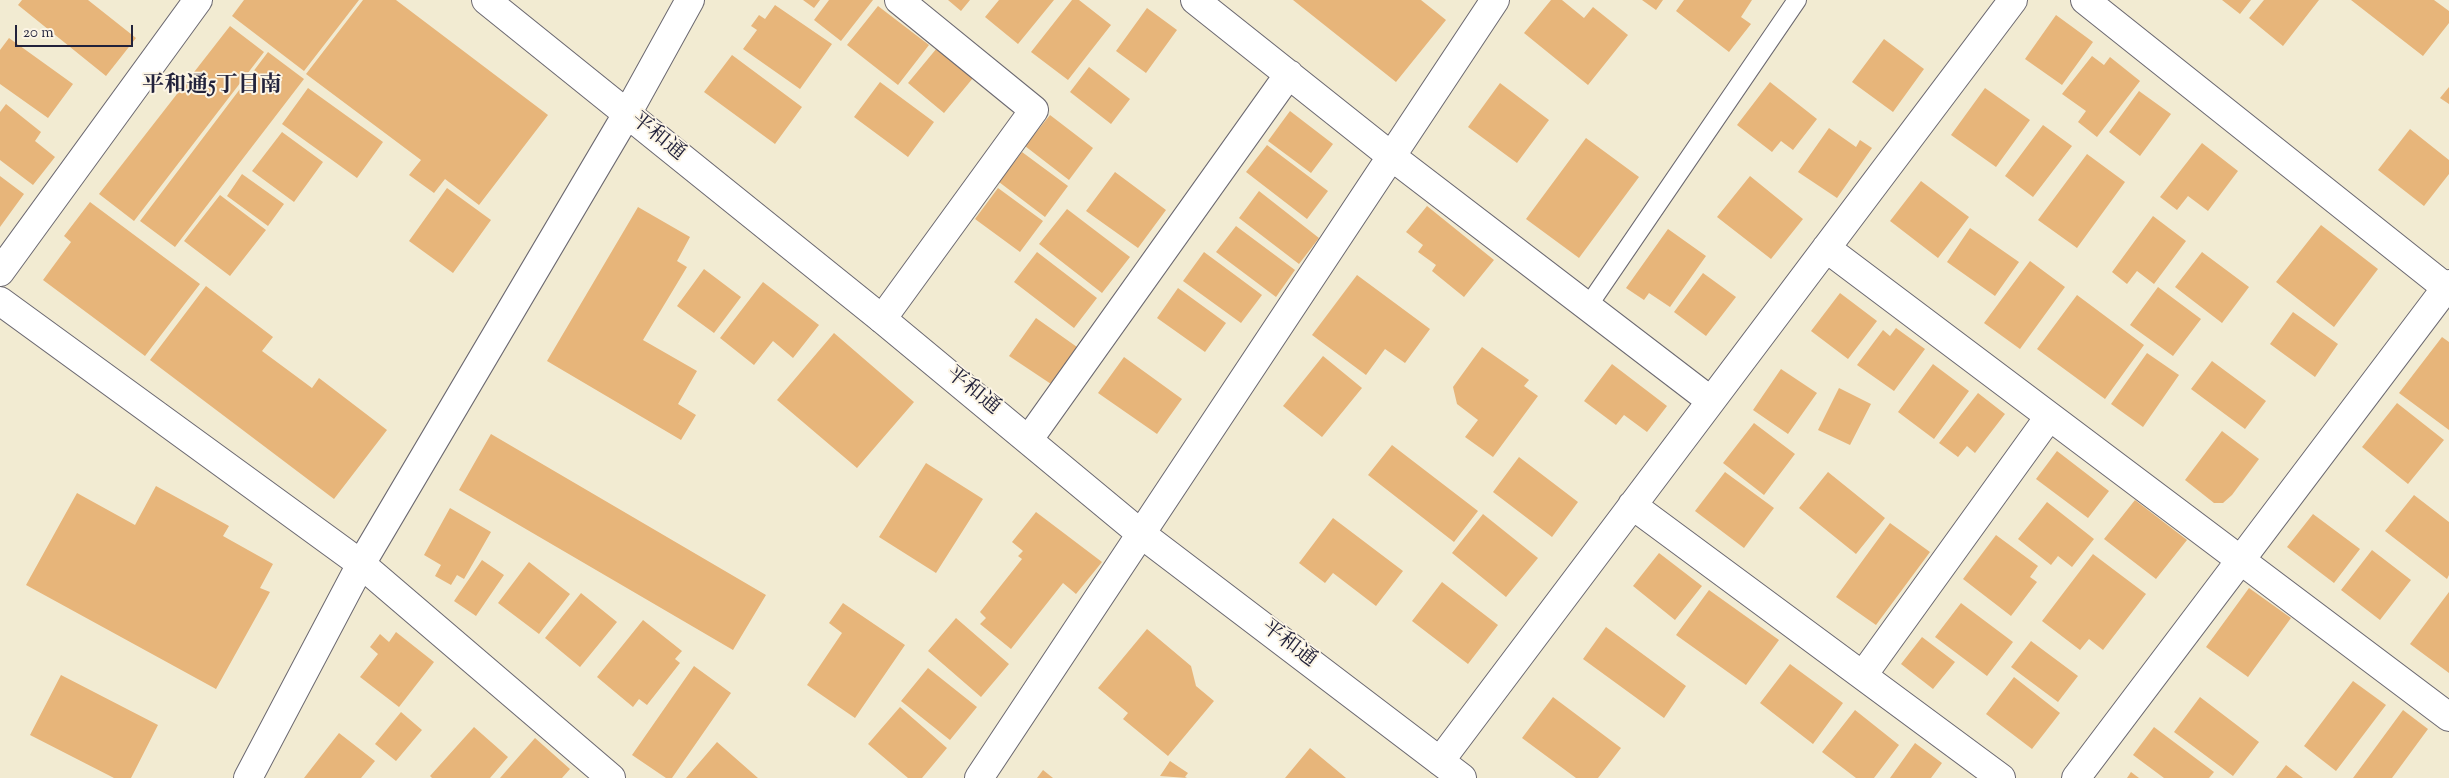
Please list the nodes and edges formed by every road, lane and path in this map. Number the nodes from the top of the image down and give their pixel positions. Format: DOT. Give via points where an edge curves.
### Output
graph roads {
  1 [pos="198,0"];
  2 [pos="486,0"];
  3 [pos="690,0"];
  4 [pos="899,0"];
  5 [pos="1195,0"];
  6 [pos="1495,0"];
  7 [pos="1797,0"];
  8 [pos="2013,0"];
  9 [pos="2085,0"];
  10 [pos="1289,74"];
  11 [pos="627,114"];
  12 [pos="1392,156"];
  13 [pos="1826,248"];
  14 [pos="0,272"];
  15 [pos="2448,288"];
  16 [pos="0,301"];
  17 [pos="1588,306"];
  18 [pos="882,319"];
  19 [pos="1711,401"];
  20 [pos="2049,418"];
  21 [pos="1029,439"];
  22 [pos="1632,505"];
  23 [pos="1140,533"];
  24 [pos="2240,560"];
  25 [pos="361,564"];
  26 [pos="1863,675"];
  27 [pos="2449,716"];
  28 [pos="1440,760"];
  29 [pos="248,778"];
  30 [pos="611,778"];
  31 [pos="979,778"];
  32 [pos="1462,778"];
  33 [pos="2001,778"];
  34 [pos="2076,778"];
  1 -- 14 [label="street"];
  2 -- 11 [label="street, 平和通"];
  3 -- 11 [label="street"];
  4 -- 18 [label="street" via="1034,110"];
  5 -- 10 [label="street"];
  6 -- 12 [label="street"];
  7 -- 17 [label="lane"];
  8 -- 13 [label="street"];
  9 -- 15 [label="street"];
  10 -- 12 [label="street"];
  10 -- 21 [label="street"];
  11 -- 18 [label="street, 平和通"];
  11 -- 25 [label="street"];
  12 -- 17 [label="street"];
  12 -- 23 [label="street"];
  13 -- 19 [label="street"];
  13 -- 20 [label="street"];
  15 -- 24 [label="street"];
  16 -- 25 [label="street"];
  17 -- 19 [label="street"];
  18 -- 21 [label="street, 平和通"];
  19 -- 22 [label="street"];
  20 -- 24 [label="street"];
  20 -- 26 [label="street"];
  21 -- 23 [label="street, 平和通"];
  22 -- 26 [label="street"];
  22 -- 28 [label="street"];
  23 -- 28 [label="street, 平和通"];
  23 -- 31 [label="street"];
  24 -- 27 [label="street"];
  24 -- 34 [label="street"];
  25 -- 29 [label="street"];
  25 -- 30 [label="street"];
  26 -- 33 [label="street"];
  28 -- 32 [label="street, 平和通"];
}
